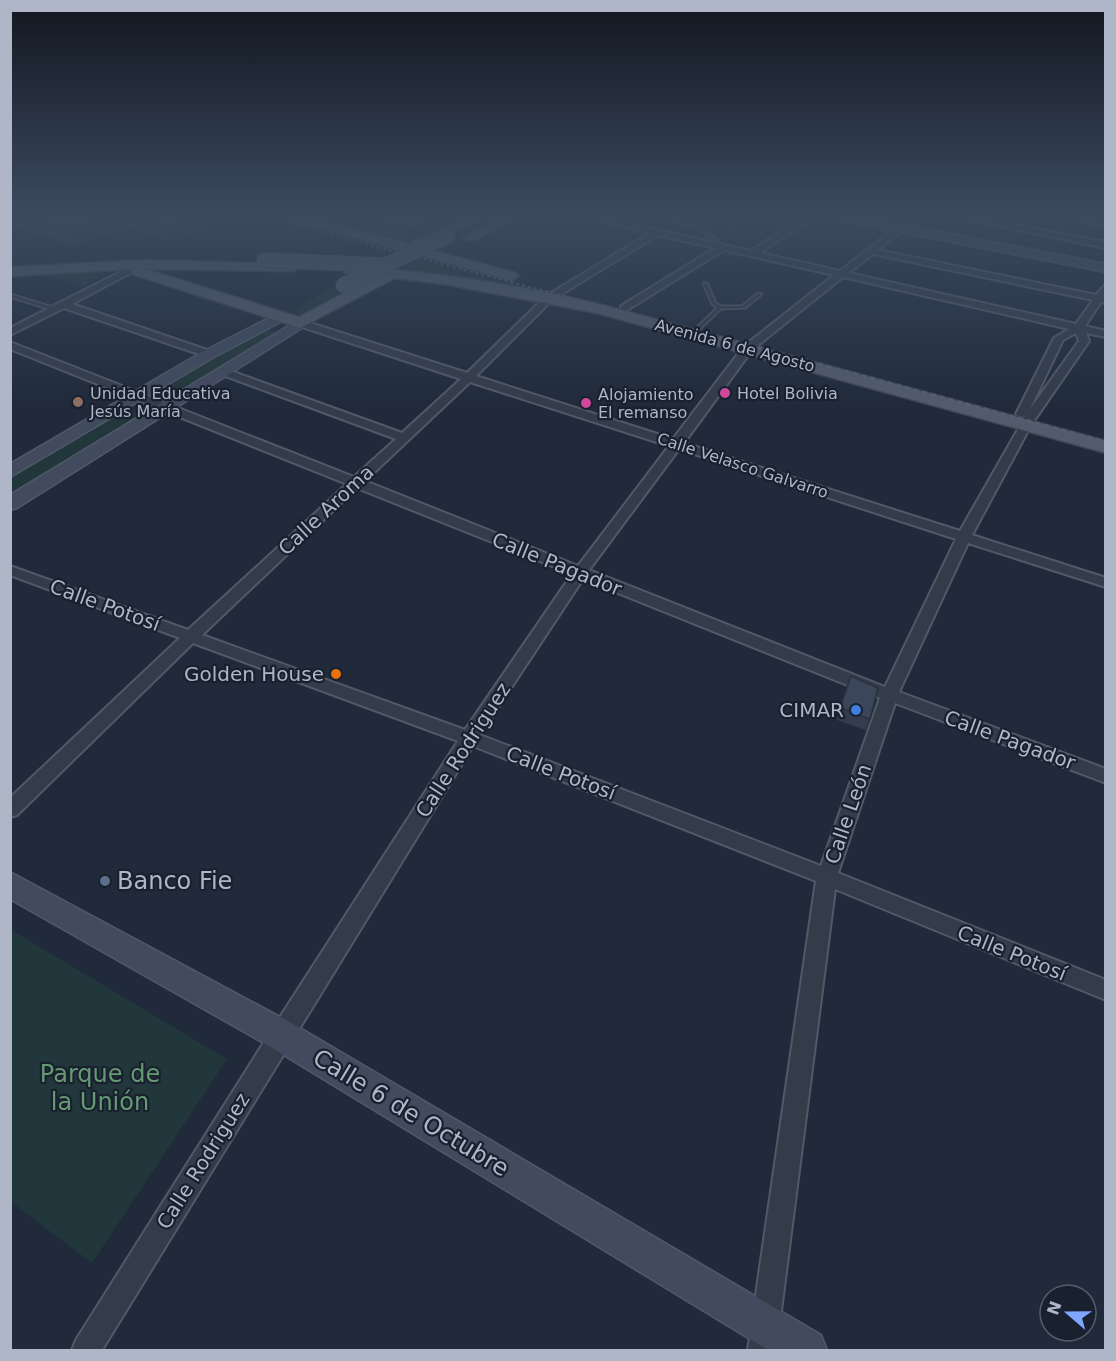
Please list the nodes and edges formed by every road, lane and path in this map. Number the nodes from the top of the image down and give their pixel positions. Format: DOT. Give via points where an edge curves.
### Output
graph roads {
  1 [pos="114,279"];
  2 [pos="158,279"];
  3 [pos="350,279"];
  4 [pos="361,279"];
  5 [pos="363,279"];
  6 [pos="371,279"];
  7 [pos="444,279"];
  8 [pos="506,279"];
  9 [pos="580,279"];
  10 [pos="672,279"];
  11 [pos="836,279"];
  12 [pos="867,279"];
  13 [pos="1003,279"];
  14 [pos="705,284"];
  15 [pos="342,287"];
  16 [pos="1106,287"];
  17 [pos="554,294"];
  18 [pos="760,294"];
  19 [pos="10,295"];
  20 [pos="1101,299"];
  21 [pos="297,305"];
  22 [pos="58,306"];
  23 [pos="624,308"];
  24 [pos="720,308"];
  25 [pos="279,317"];
  26 [pos="300,323"];
  27 [pos="700,327"];
  28 [pos="1078,328"];
  29 [pos="10,332"];
  30 [pos="1106,334"];
  31 [pos="752,344"];
  32 [pos="10,345"];
  33 [pos="209,354"];
  34 [pos="224,372"];
  35 [pos="469,376"];
  36 [pos="141,395"];
  37 [pos="169,407"];
  38 [pos="1026,418"];
  39 [pos="402,437"];
  40 [pos="1106,437"];
  41 [pos="677,443"];
  42 [pos="1106,447"];
  43 [pos="10,472"];
  44 [pos="355,484"];
  45 [pos="10,504"];
  46 [pos="963,538"];
  47 [pos="10,570"];
  48 [pos="580,573"];
  49 [pos="1106,582"];
  50 [pos="190,637"];
  51 [pos="889,695"];
  52 [pos="469,738"];
  53 [pos="1106,776"];
  54 [pos="10,810"];
  55 [pos="826,877"];
  56 [pos="10,884"];
  57 [pos="1106,990"];
  58 [pos="281,1035"];
  59 [pos="763,1338"];
  60 [pos="86,1350"];
  61 [pos="806,1350"];
  1 -- 22 [label="street"];
  2 -- 25 [label="main road, Calle Velasco Galvarro"];
  3 -- 15 [label="main road"];
  4 -- 15 [label="main road"];
  5 -- 15 [label="main road, bridge"];
  6 -- 26 [label="main road"];
  7 -- 17 [label="main road, Avenida 6 de Agosto"];
  8 -- 17 [label="main road, Avenida 6 de Agosto"];
  9 -- 17 [label="street, Calle Aroma"];
  10 -- 23 [label="street"];
  11 -- 31 [label="street, Calle Rodriguez"];
  12 -- 28 [label="street"];
  13 -- 20 [label="street"];
  14 -- 24 [label="lane"];
  15 -- 25 [label="main road"];
  15 -- 26 [label="main road"];
  16 -- 20 [label="street, Calle León"];
  17 -- 23 [label="main road, Avenida 6 de Agosto"];
  17 -- 31 [label="main road, Avenida 6 de Agosto" via="600,309"];
  17 -- 35 [label="street, Calle Aroma"];
  18 -- 24 [label="lane" via="742,307"];
  19 -- 22 [label="lane"];
  20 -- 28 [label="street, Calle León"];
  21 -- 25 [label="main road"];
  22 -- 29 [label="street"];
  22 -- 33 [label="street"];
  23 -- 27 [label="main road, Avenida 6 de Agosto"];
  24 -- 27 [label="lane"];
  25 -- 26 [label="main road, Calle Velasco Galvarro"];
  25 -- 33 [label="main road"];
  26 -- 34 [label="main road"];
  26 -- 35 [label="street, Calle Velasco Galvarro"];
  27 -- 31 [label="main road, Avenida 6 de Agosto"];
  28 -- 30 [label="street"];
  28 -- 38 [label="street, Calle León" via="1059,338"];
  28 -- 38 [label="street, Calle León" via="1084,341"];
  31 -- 38 [label="main road, Avenida 6 de Agosto"];
  31 -- 41 [label="street, Calle Rodriguez"];
  32 -- 36 [label="street, Calle Pagador"];
  33 -- 36 [label="main road"];
  34 -- 37 [label="main road"];
  34 -- 39 [label="street"];
  35 -- 39 [label="street, Calle Aroma"];
  35 -- 41 [label="street, Calle Velasco Galvarro"];
  36 -- 37 [label="street, Calle Pagador"];
  36 -- 43 [label="main road"];
  37 -- 44 [label="street, Calle Pagador"];
  37 -- 45 [label="main road"];
  38 -- 40 [label="main road, Avenida 6 de Agosto"];
  38 -- 42 [label="main road, Avenida 6 de Agosto"];
  38 -- 46 [label="street, Calle León"];
  39 -- 44 [label="street, Calle Aroma"];
  41 -- 46 [label="street, Calle Velasco Galvarro"];
  41 -- 48 [label="street, Calle Rodriguez"];
  44 -- 48 [label="street, Calle Pagador"];
  44 -- 50 [label="street, Calle Aroma"];
  46 -- 49 [label="street, Calle Velasco Galvarro"];
  46 -- 51 [label="street, Calle León"];
  47 -- 50 [label="street, Calle Potosí"];
  48 -- 51 [label="street, Calle Pagador"];
  48 -- 52 [label="street, Calle Rodriguez"];
  50 -- 52 [label="street, Calle Potosí"];
  50 -- 54 [label="street, Calle Aroma"];
  51 -- 53 [label="street, Calle Pagador"];
  51 -- 55 [label="street, Calle León"];
  52 -- 55 [label="street, Calle Potosí"];
  52 -- 58 [label="street, Calle Rodriguez"];
  55 -- 57 [label="street, Calle Potosí"];
  55 -- 59 [label="street, Calle León"];
  56 -- 58 [label="main road, Calle 6 de Octubre"];
  58 -- 59 [label="main road, Calle 6 de Octubre"];
  58 -- 60 [label="street, Calle Rodriguez"];
  59 -- 61 [label="main road, Calle 6 de Octubre"];
}
